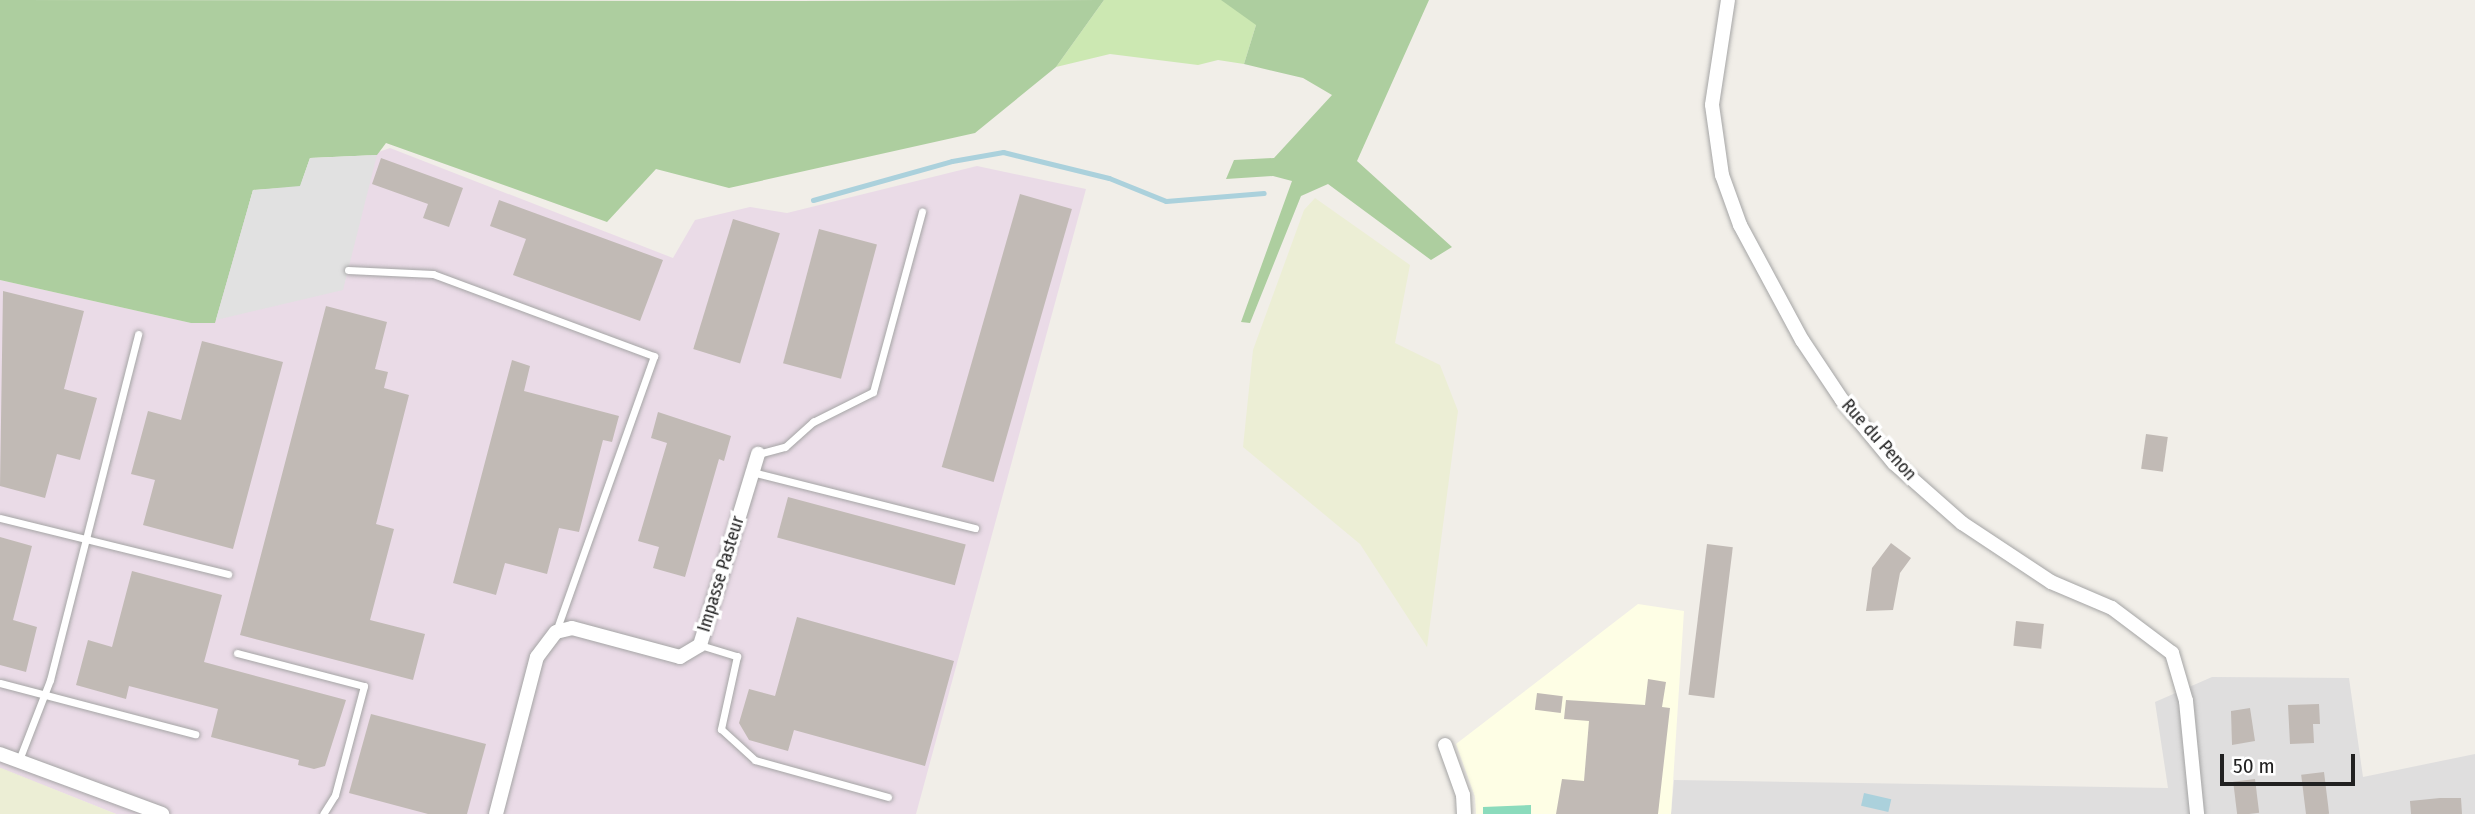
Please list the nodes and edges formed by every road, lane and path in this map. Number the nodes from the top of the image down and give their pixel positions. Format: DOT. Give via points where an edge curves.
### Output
graph roads {
  1 [pos="1728,0"];
  2 [pos="922,212"];
  3 [pos="348,270"];
  4 [pos="138,334"];
  5 [pos="758,454"];
  6 [pos="752,472"];
  7 [pos="0,518"];
  8 [pos="975,528"];
  9 [pos="86,539"];
  10 [pos="229,574"];
  11 [pos="556,632"];
  12 [pos="700,645"];
  13 [pos="237,653"];
  14 [pos="0,683"];
  15 [pos="45,695"];
  16 [pos="195,734"];
  17 [pos="1445,745"];
  18 [pos="0,754"];
  19 [pos="19,760"];
  20 [pos="888,797"];
  21 [pos="326,813"];
  22 [pos="162,814"];
  23 [pos="496,814"];
  24 [pos="1464,814"];
  25 [pos="2197,814"];
  1 -- 25 [label="street, Rue du Penon" via="1712,105 1722,175 1740,225 1802,340 1842,400 1894,463 1962,523 2051,582 2112,608 2172,653 2186,701"];
  2 -- 5 [label="lane" via="873,392 813,422 785,447"];
  3 -- 11 [label="lane" via="433,274 654,356"];
  4 -- 9 [label="lane"];
  5 -- 6 [label="street, Impasse Pasteur"];
  6 -- 8 [label="lane"];
  6 -- 12 [label="street, Impasse Pasteur"];
  7 -- 9 [label="lane"];
  9 -- 10 [label="lane"];
  9 -- 15 [label="lane"];
  11 -- 12 [label="street, Impasse Pasteur" via="572,628 680,657"];
  11 -- 23 [label="street" via="537,657"];
  12 -- 20 [label="lane" via="737,656 721,729 755,760"];
  13 -- 21 [label="lane" via="364,686"];
  14 -- 15 [label="lane"];
  15 -- 16 [label="lane"];
  15 -- 19 [label="lane"];
  17 -- 24 [label="street" via="1463,795"];
  18 -- 19 [label="street"];
  19 -- 22 [label="street"];
}
